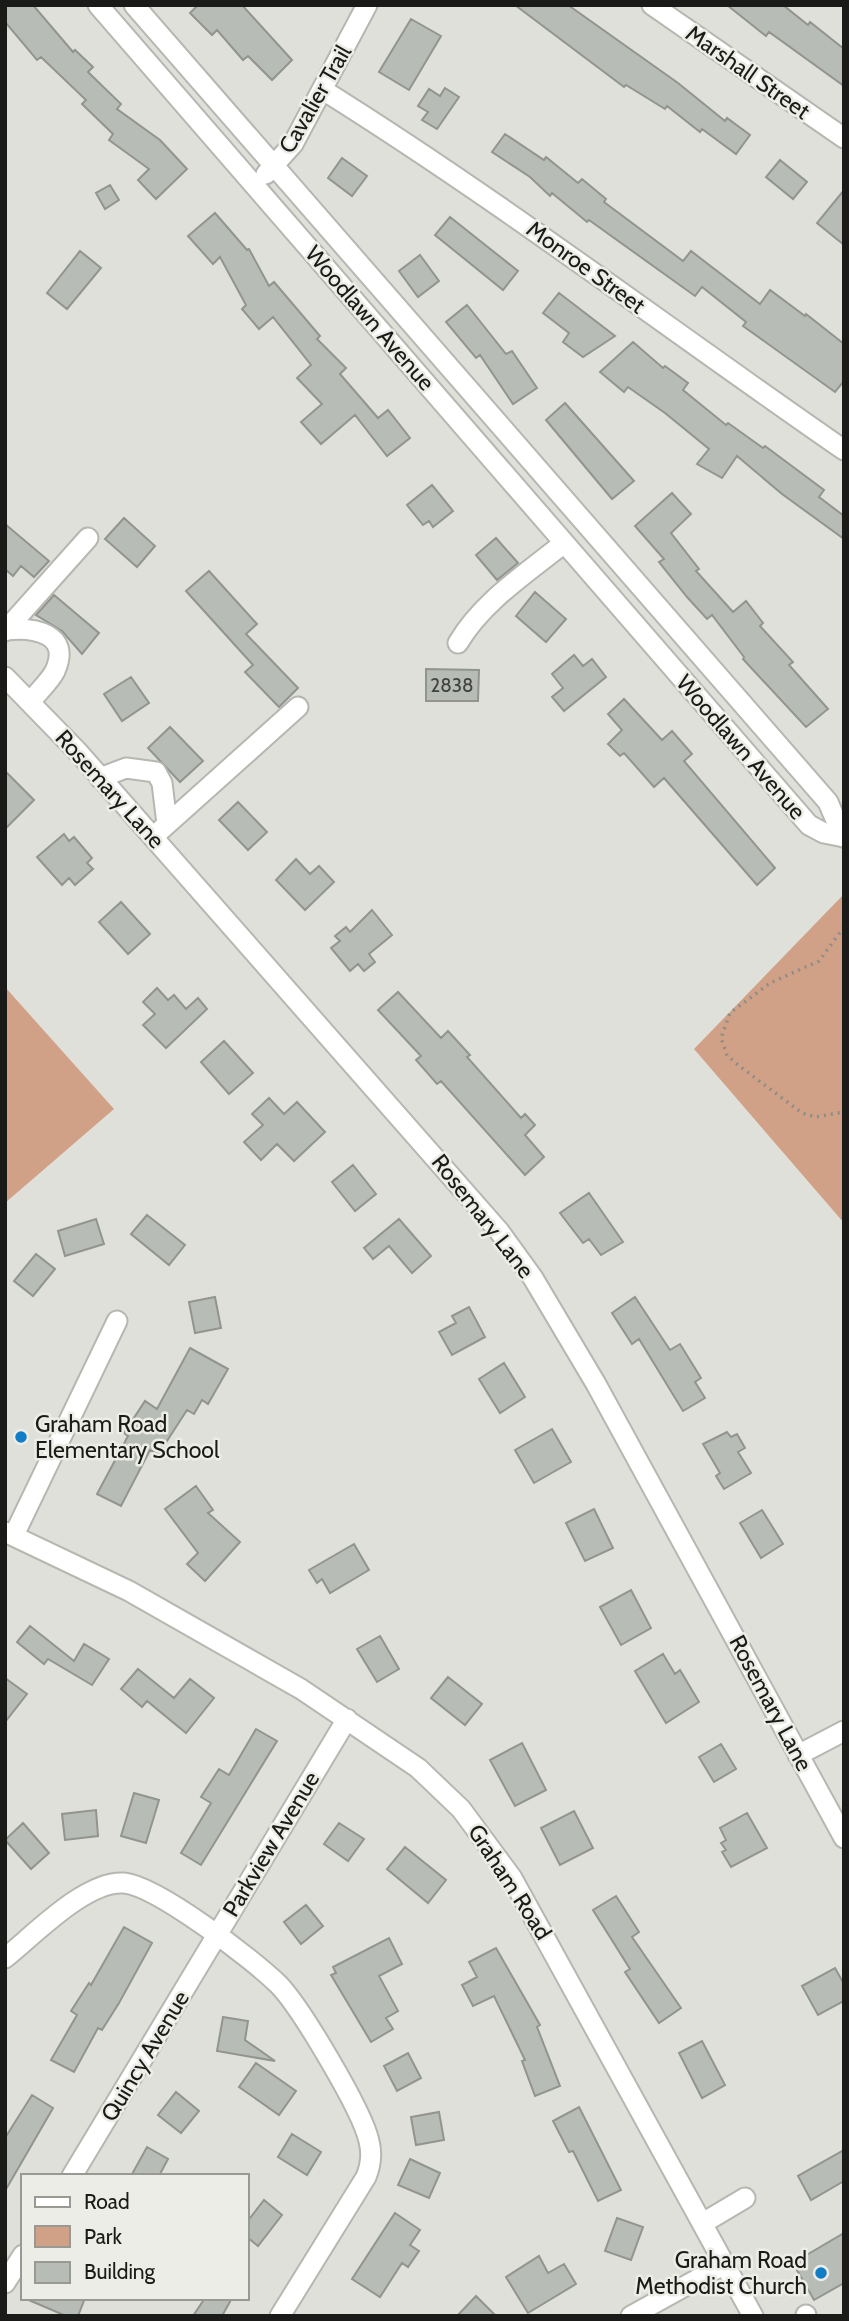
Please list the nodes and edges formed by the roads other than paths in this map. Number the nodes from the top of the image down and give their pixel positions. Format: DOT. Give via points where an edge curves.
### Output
graph roads {
  1 [pos="98,5"];
  2 [pos="134,5"];
  3 [pos="367,5"];
  4 [pos="652,5"];
  5 [pos="323,90"];
  6 [pos="844,138"];
  7 [pos="275,167"];
  8 [pos="254,184"];
  9 [pos="844,450"];
  10 [pos="540,470"];
  11 [pos="517,489"];
  12 [pos="88,538"];
  13 [pos="564,543"];
  14 [pos="6,630"];
  15 [pos="458,643"];
  16 [pos="5,677"];
  17 [pos="31,701"];
  18 [pos="298,707"];
  19 [pos="100,778"];
  20 [pos="160,830"];
  21 [pos="843,837"];
  22 [pos="117,1321"];
  23 [pos="10,1534"];
  24 [pos="347,1719"];
  25 [pos="844,1731"];
  26 [pos="799,1755"];
  27 [pos="844,1838"];
  28 [pos="215,1935"];
  29 [pos="5,1958"];
  30 [pos="73,2174"];
  31 [pos="746,2198"];
  32 [pos="703,2223"];
  33 [pos="21,2258"];
  34 [pos="725,2264"];
  35 [pos="5,2283"];
  36 [pos="280,2316"];
  37 [pos="631,2316"];
  38 [pos="753,2316"];
  1 -- 8 [label="street, Woodlawn Avenue"];
  2 -- 7 [label="street, Woodlawn Avenue"];
  3 -- 5 [label="street, Cavalier Trail"];
  4 -- 6 [label="street, Marshall Street"];
  5 -- 7 [label="street, Cavalier Trail"];
  5 -- 9 [label="street, Monroe Street" via="536,230"];
  7 -- 8 [label="street, Cavalier Trail"];
  7 -- 10 [label="street, Woodlawn Avenue"];
  8 -- 11 [label="street, Woodlawn Avenue"];
  10 -- 11 [label="street"];
  10 -- 21 [label="street, Woodlawn Avenue" via="828,802"];
  11 -- 13 [label="street, Woodlawn Avenue"];
  12 -- 14 [label="street"];
  13 -- 15 [label="street" via="494,600"];
  13 -- 21 [label="street, Woodlawn Avenue" via="809,825"];
  14 -- 17 [label="street" via="44,632 59,652 55,671"];
  16 -- 17 [label="street, Rosemary Lane"];
  17 -- 19 [label="street, Rosemary Lane"];
  18 -- 20 [label="street"];
  19 -- 20 [label="street, Rosemary Lane"];
  19 -- 20 [label="street" via="126,768 156,772 162,783"];
  20 -- 26 [label="street, Rosemary Lane" via="499,1231 526,1269 596,1384"];
  22 -- 23 [label="street"];
  23 -- 24 [label="street, Graham Road" via="213,1636"];
  24 -- 28 [label="street, Parkview Avenue"];
  24 -- 32 [label="street, Graham Road" via="418,1768 485,1838 512,1878"];
  25 -- 26 [label="street"];
  26 -- 27 [label="street, Rosemary Lane"];
  28 -- 29 [label="street, Parkview Avenue" via="150,1892 114,1884 93,1889"];
  28 -- 30 [label="street, Quincy Avenue"];
  28 -- 36 [label="street" via="278,1984 293,2003 369,2140 366,2177"];
  31 -- 32 [label="street"];
  32 -- 34 [label="street, Graham Road"];
  33 -- 35 [label="street"];
  34 -- 37 [label="street"];
  34 -- 38 [label="street, Graham Road"];
}
